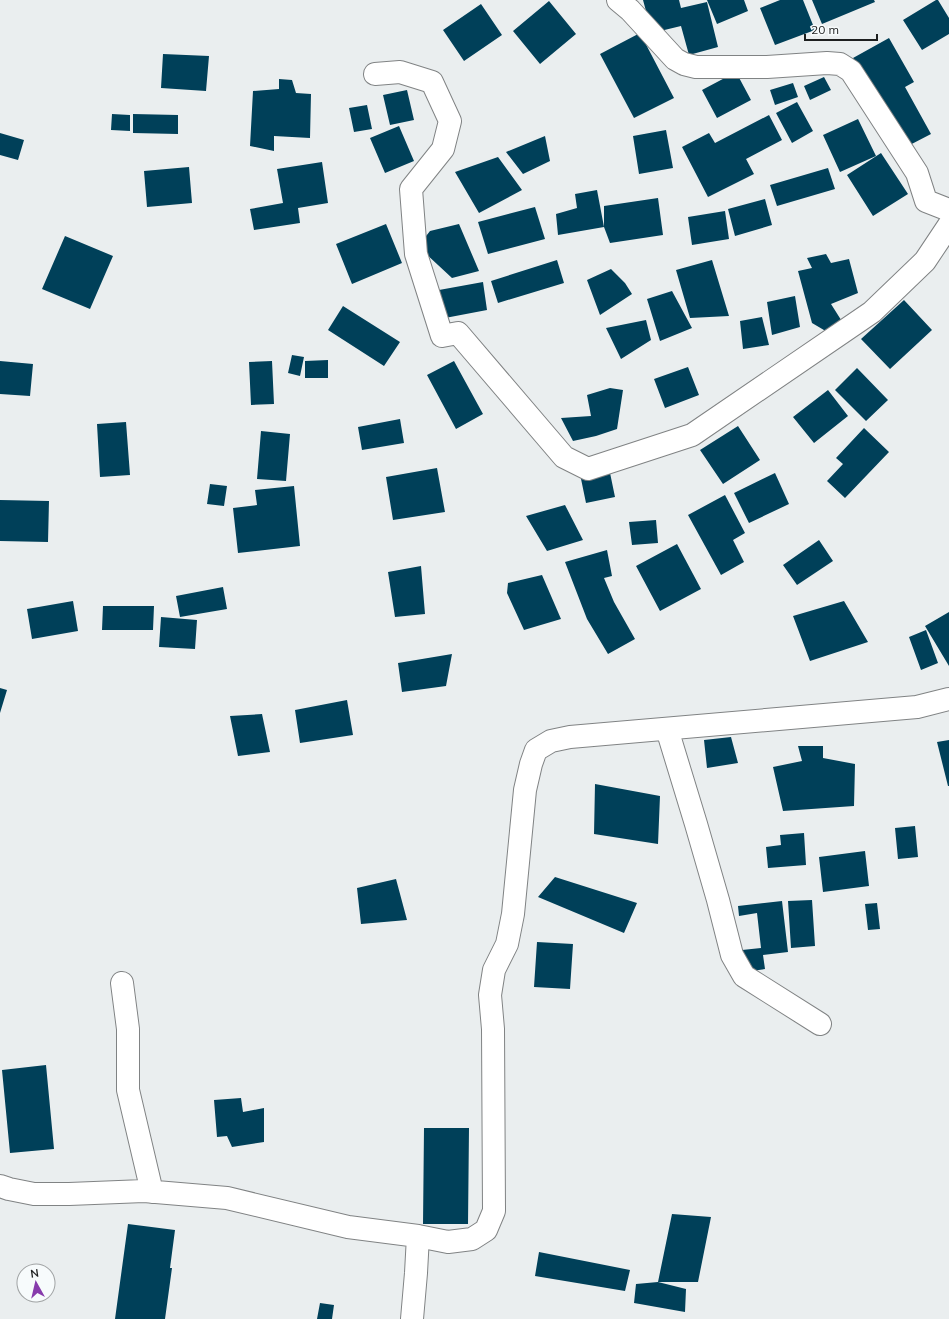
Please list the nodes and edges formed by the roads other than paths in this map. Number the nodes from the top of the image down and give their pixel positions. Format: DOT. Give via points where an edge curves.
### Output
graph roads {
  1 [pos="618,0"];
  2 [pos="375,74"];
  3 [pos="949,210"];
  4 [pos="949,225"];
  5 [pos="949,699"];
  6 [pos="667,729"];
  7 [pos="122,983"];
  8 [pos="820,1024"];
  9 [pos="0,1186"];
  10 [pos="152,1192"];
  11 [pos="418,1236"];
  12 [pos="412,1319"];
  1 -- 3 [label="street" via="674,58 684,64 696,67 767,67 840,64 851,71 917,173 926,201"];
  2 -- 4 [label="street" via="400,72 432,82 450,121 443,148 411,189 416,254 442,336 458,334 564,457 588,469 692,435 872,312 925,261"];
  5 -- 6 [label="street" via="917,707"];
  6 -- 8 [label="street" via="732,955 744,976"];
  6 -- 11 [label="street" via="570,737 550,741 536,750 525,790 513,914 507,944 494,970 490,995 493,1029 494,1211 486,1230 472,1239 448,1242"];
  7 -- 10 [label="street" via="128,1029 128,1090"];
  9 -- 10 [label="street" via="34,1194"];
  10 -- 11 [label="street" via="227,1198 348,1227"];
  11 -- 12 [label="street"];
}
